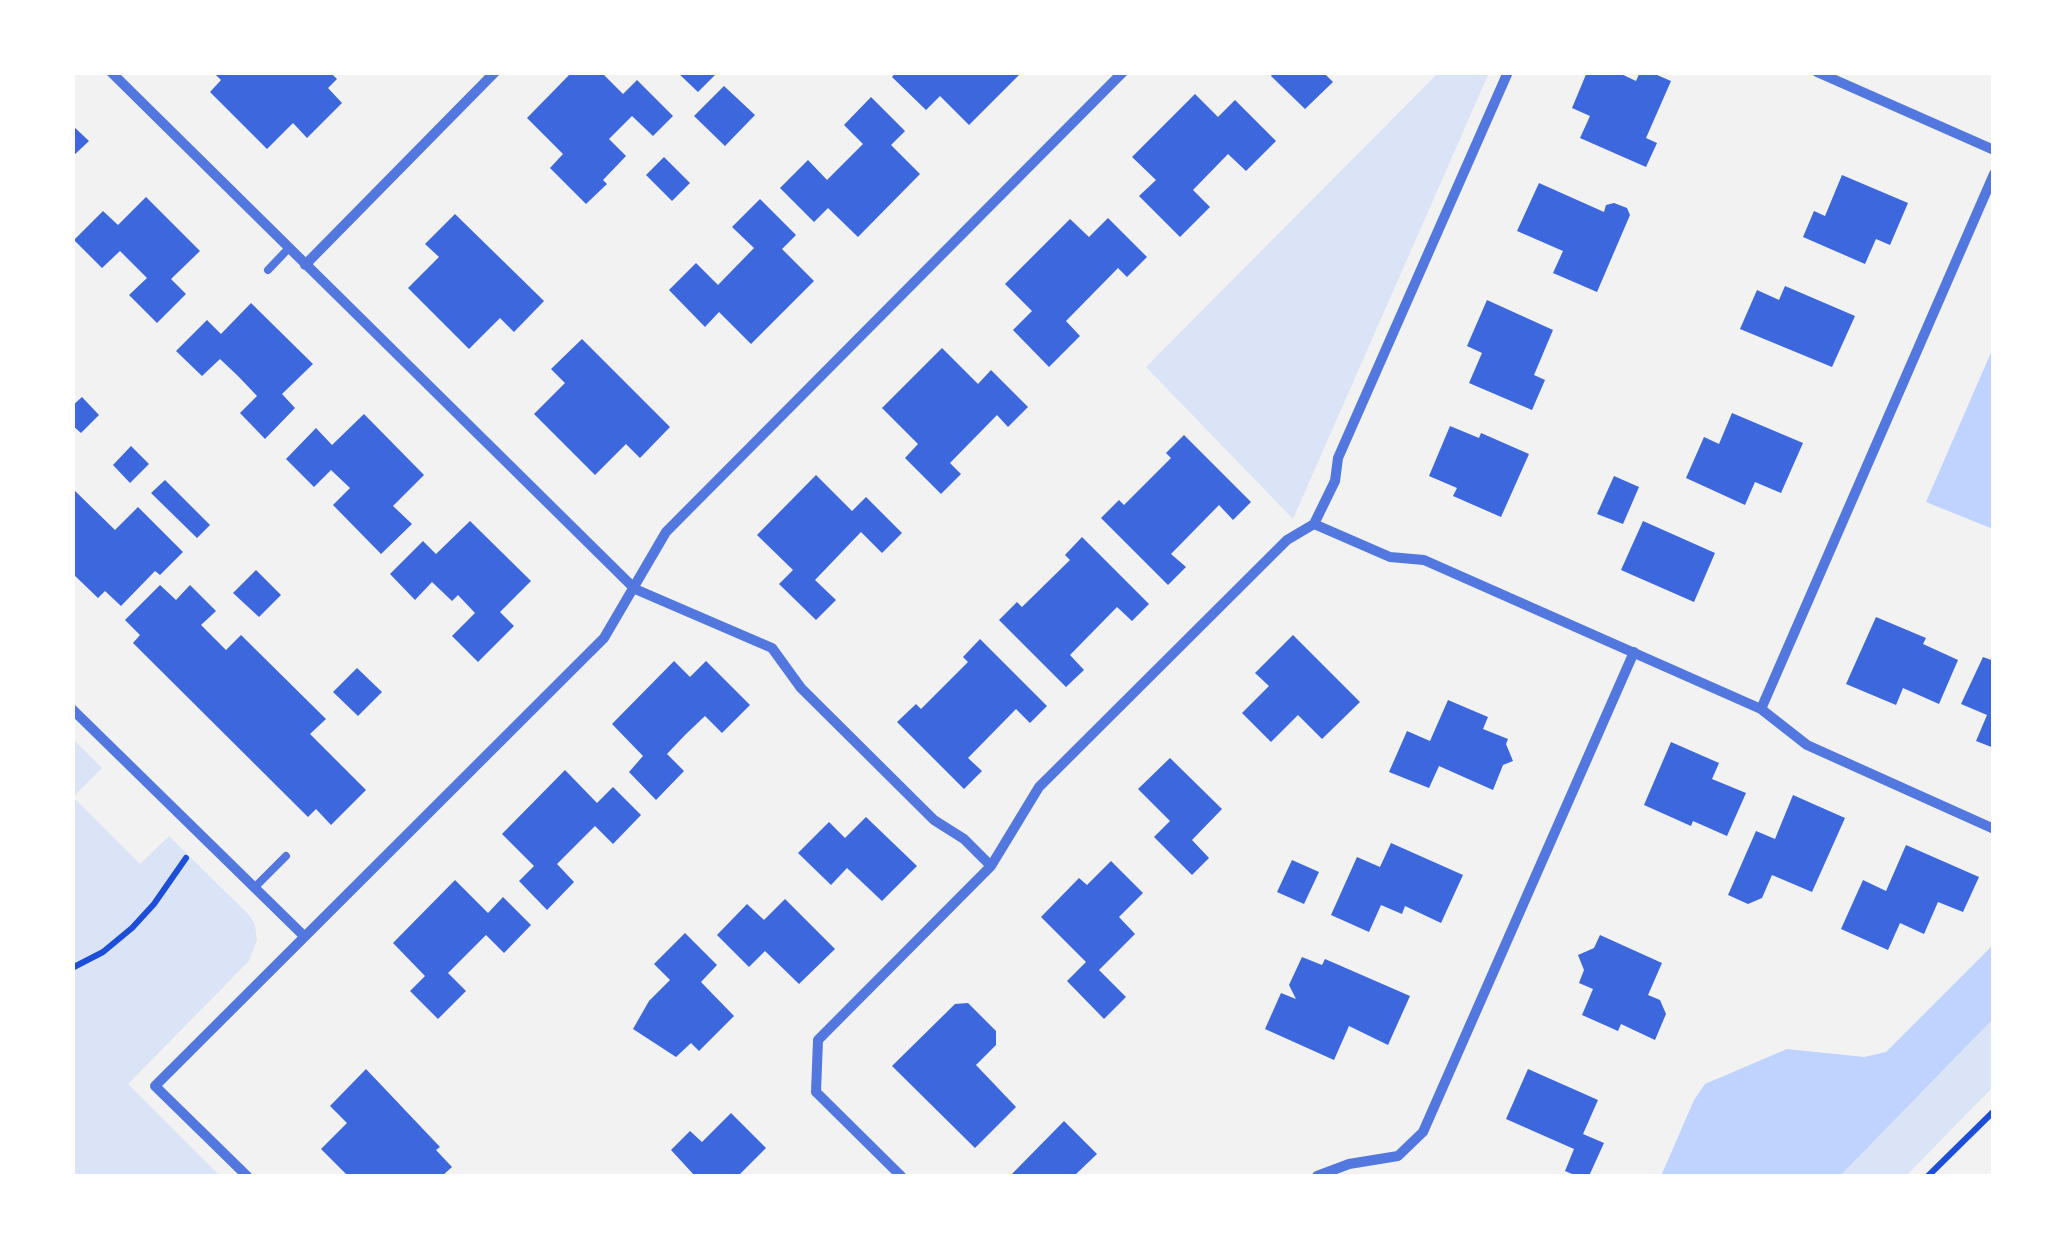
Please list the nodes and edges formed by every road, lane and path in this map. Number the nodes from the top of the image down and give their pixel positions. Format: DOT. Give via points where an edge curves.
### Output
graph roads {
  1 [pos="111,72"];
  2 [pos="495,72"];
  3 [pos="1124,72"];
  4 [pos="1508,72"];
  5 [pos="1817,72"];
  6 [pos="1849,72"];
  7 [pos="1844,84"];
  8 [pos="1994,150"];
  9 [pos="1994,174"];
  10 [pos="288,249"];
  11 [pos="305,264"];
  12 [pos="268,270"];
  13 [pos="1314,524"];
  14 [pos="635,588"];
  15 [pos="1634,652"];
  16 [pos="72,709"];
  17 [pos="1761,709"];
  18 [pos="1994,829"];
  19 [pos="189,854"];
  20 [pos="286,856"];
  21 [pos="991,866"];
  22 [pos="254,888"];
  23 [pos="303,935"];
  24 [pos="72,968"];
  25 [pos="1994,1112"];
  26 [pos="248,1176"];
  27 [pos="901,1176"];
  28 [pos="1317,1176"];
  29 [pos="1928,1176"];
  1 -- 10 [label="street"];
  2 -- 11 [label="street"];
  3 -- 14 [label="street" via="666,532"];
  4 -- 13 [label="street"];
  5 -- 7 [label="street"];
  6 -- 7 [label="street"];
  7 -- 8 [label="street"];
  9 -- 17 [label="street"];
  10 -- 11 [label="street"];
  10 -- 12 [label="lane"];
  11 -- 14 [label="street"];
  13 -- 15 [label="street" via="1390,557 1424,560"];
  13 -- 21 [label="street" via="1287,540 1039,787"];
  14 -- 21 [label="street" via="772,648 827,715"];
  14 -- 23 [label="street" via="604,638"];
  15 -- 17 [label="street"];
  15 -- 28 [label="street" via="1423,1132 1398,1156"];
  16 -- 22 [label="street"];
  17 -- 18 [label="street" via="1807,745"];
  19 -- 24 [label="path" via="132,928"];
  20 -- 22 [label="lane"];
  21 -- 27 [label="street" via="818,1040 816,1092"];
  22 -- 23 [label="street"];
  23 -- 26 [label="street" via="155,1086"];
  25 -- 29 [label="path"];
}
